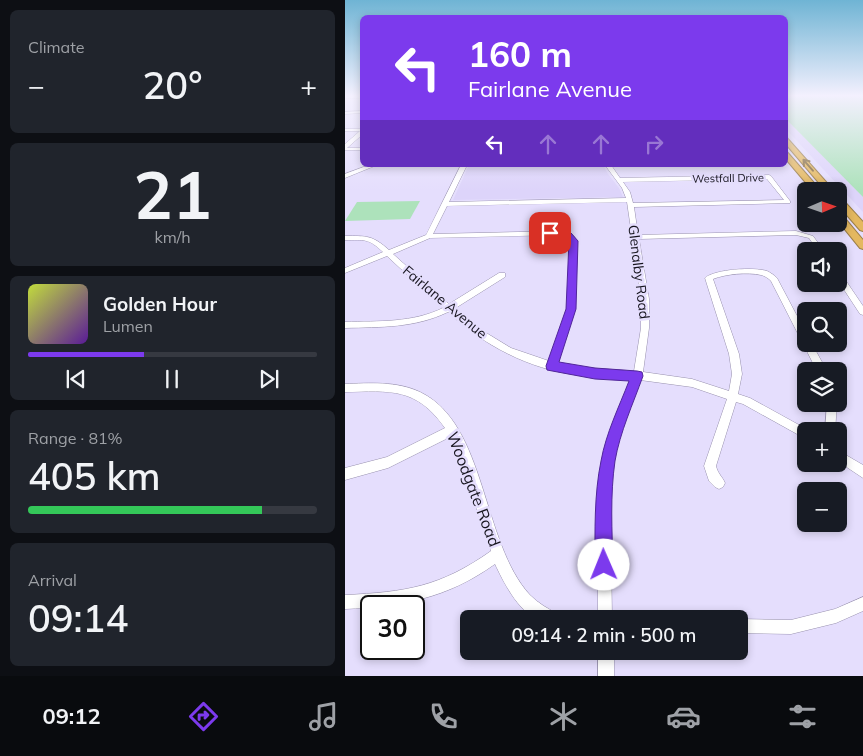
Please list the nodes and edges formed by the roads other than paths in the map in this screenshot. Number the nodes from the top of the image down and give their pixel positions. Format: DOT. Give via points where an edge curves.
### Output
graph roads {
  1 [pos="345,130"];
  2 [pos="360,130"];
  3 [pos="360,133"];
  4 [pos="788,143"];
  5 [pos="345,148"];
  6 [pos="360,149"];
  7 [pos="788,157"];
  8 [pos="369,167"];
  9 [pos="463,167"];
  10 [pos="609,167"];
  11 [pos="345,176"];
  12 [pos="618,180"];
  13 [pos="809,182"];
  14 [pos="822,182"];
  15 [pos="630,203"];
  16 [pos="445,204"];
  17 [pos="847,210"];
  18 [pos="847,227"];
  19 [pos="863,228"];
  20 [pos="429,236"];
  21 [pos="635,237"];
  22 [pos="345,238"];
  23 [pos="814,242"];
  24 [pos="863,246"];
  25 [pos="388,253"];
  26 [pos="345,270"];
  27 [pos="502,275"];
  28 [pos="847,289"];
  29 [pos="448,307"];
  30 [pos="863,312"];
  31 [pos="797,323"];
  32 [pos="345,325"];
  33 [pos="552,366"];
  34 [pos="637,376"];
  35 [pos="345,388"];
  36 [pos="733,395"];
  37 [pos="797,429"];
  38 [pos="453,430"];
  39 [pos="847,461"];
  40 [pos="863,472"];
  41 [pos="345,474"];
  42 [pos="719,483"];
  43 [pos="498,554"];
  44 [pos="345,602"];
  45 [pos="863,604"];
  46 [pos="537,610"];
  47 [pos="605,610"];
  48 [pos="748,626"];
  49 [pos="605,660"];
  50 [pos="606,676"];
  1 -- 2 [label="street"];
  3 -- 5 [label="street"];
  14 -- 4 [label="highway, one-way"];
  5 -- 6 [label="street"];
  7 -- 13 [label="highway"];
  8 -- 11 [label="street"];
  9 -- 16 [label="street"];
  10 -- 12 [label="street, Glenalby Road"];
  12 -- 15 [label="street, Glenalby Road"];
  12 -- 15 [label="street, Westfall Drive" via="769,177 787,202"];
  15 -- 16 [label="street, Westfall Drive"];
  15 -- 21 [label="street, Glenalby Road"];
  16 -- 20 [label="street"];
  17 -- 19 [label="highway"];
  18 -- 24 [label="highway"];
  20 -- 25 [label="street"];
  20 -- 33 [label="street" via="562,233 571,236 574,241 571,309"];
  21 -- 23 [label="street" via="796,233"];
  21 -- 34 [label="street, Glenalby Road" via="646,313 644,345"];
  22 -- 25 [label="street, Fairlane Avenue" via="371,239"];
  25 -- 26 [label="street"];
  25 -- 29 [label="street, Fairlane Avenue"];
  27 -- 29 [label="street"];
  28 -- 30 [label="street"];
  29 -- 32 [label="street" via="413,321"];
  29 -- 33 [label="street, Fairlane Avenue" via="503,349"];
  31 -- 36 [label="street" via="772,277 760,273 711,276 709,280 736,364"];
  33 -- 34 [label="street, Fairlane Avenue" via="595,374"];
  34 -- 36 [label="street, Fairlane Avenue" via="673,379"];
  34 -- 47 [label="street, Glenalby Road" via="613,440 605,485"];
  35 -- 38 [label="street, Woodgate Road" via="395,388 417,394 437,408"];
  36 -- 37 [label="street, Fairlane Avenue"];
  36 -- 42 [label="street" via="710,466"];
  38 -- 41 [label="street" via="388,462"];
  38 -- 43 [label="street, Woodgate Road"];
  39 -- 40 [label="street"];
  43 -- 44 [label="street" via="464,578 426,593"];
  43 -- 46 [label="street, Woodgate Road" via="505,573 524,600"];
  45 -- 48 [label="street" via="835,616 791,627"];
  49 -- 50 [label="street"];
}
